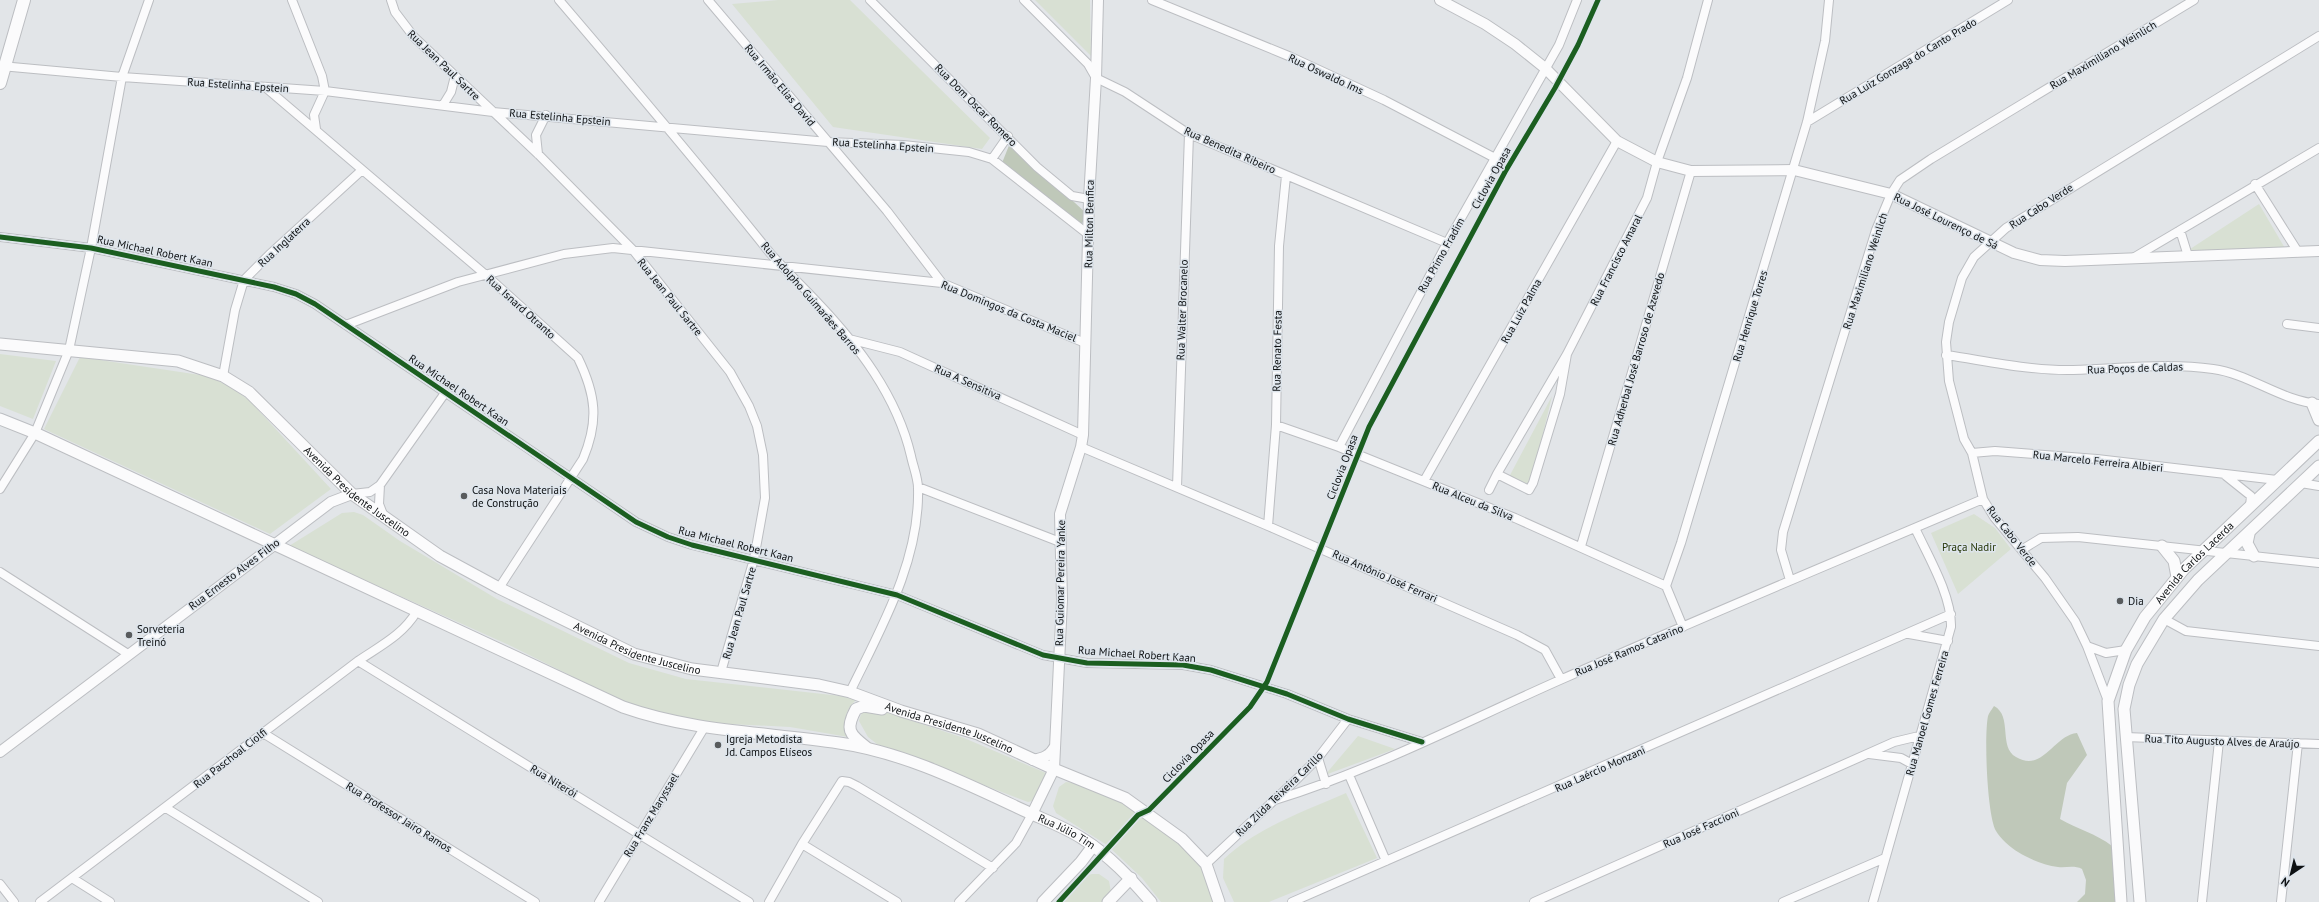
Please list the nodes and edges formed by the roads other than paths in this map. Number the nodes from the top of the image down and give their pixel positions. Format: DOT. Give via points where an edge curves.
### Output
graph roads {
  1 [pos="24,0"];
  2 [pos="148,0"];
  3 [pos="292,0"];
  4 [pos="390,0"];
  5 [pos="559,0"];
  6 [pos="708,0"];
  7 [pos="870,0"];
  8 [pos="1024,0"];
  9 [pos="1098,0"];
  10 [pos="1152,0"];
  11 [pos="1440,0"];
  12 [pos="1577,0"];
  13 [pos="1708,0"];
  14 [pos="1829,0"];
  15 [pos="2008,0"];
  16 [pos="2194,0"];
  17 [pos="2319,36"];
  18 [pos="2,66"];
  19 [pos="1544,68"];
  20 [pos="455,76"];
  21 [pos="122,77"];
  22 [pos="1096,78"];
  23 [pos="0,83"];
  24 [pos="265,88"];
  25 [pos="325,91"];
  26 [pos="443,105"];
  27 [pos="493,112"];
  28 [pos="546,115"];
  29 [pos="1807,122"];
  30 [pos="669,128"];
  31 [pos="316,129"];
  32 [pos="1189,134"];
  33 [pos="1008,136"];
  34 [pos="1617,141"];
  35 [pos="828,142"];
  36 [pos="2319,148"];
  37 [pos="538,154"];
  38 [pos="1495,158"];
  39 [pos="992,159"];
  40 [pos="1657,162"];
  41 [pos="362,170"];
  42 [pos="1794,170"];
  43 [pos="1692,171"];
  44 [pos="1286,176"];
  45 [pos="2255,184"];
  46 [pos="1891,194"];
  47 [pos="1088,199"];
  48 [pos="2180,230"];
  49 [pos="1089,234"];
  50 [pos="0,237"];
  51 [pos="1447,243"];
  52 [pos="1990,244"];
  53 [pos="91,248"];
  54 [pos="633,250"];
  55 [pos="2319,251"];
  56 [pos="2298,252"];
  57 [pos="2188,256"];
  58 [pos="2133,258"];
  59 [pos="781,265"];
  60 [pos="488,276"];
  61 [pos="244,280"];
  62 [pos="942,283"];
  63 [pos="2287,324"];
  64 [pos="346,325"];
  65 [pos="2319,328"];
  66 [pos="849,339"];
  67 [pos="1085,343"];
  68 [pos="0,344"];
  69 [pos="69,350"];
  70 [pos="1567,354"];
  71 [pos="1946,355"];
  72 [pos="224,376"];
  73 [pos="445,393"];
  74 [pos="2316,403"];
  75 [pos="0,419"];
  76 [pos="2319,420"];
  77 [pos="1276,425"];
  78 [pos="35,433"];
  79 [pos="1083,435"];
  80 [pos="2319,441"];
  81 [pos="1081,447"];
  82 [pos="1339,447"];
  83 [pos="1972,453"];
  84 [pos="2319,466"];
  85 [pos="1497,474"];
  86 [pos="2224,474"];
  87 [pos="573,478"];
  88 [pos="2277,480"];
  89 [pos="1424,481"];
  90 [pos="2301,483"];
  91 [pos="380,485"];
  92 [pos="2319,486"];
  93 [pos="918,487"];
  94 [pos="1177,487"];
  95 [pos="0,489"];
  96 [pos="1489,490"];
  97 [pos="352,494"];
  98 [pos="1983,499"];
  99 [pos="2250,506"];
  100 [pos="384,517"];
  101 [pos="1268,526"];
  102 [pos="1915,528"];
  103 [pos="2249,534"];
  104 [pos="1060,542"];
  105 [pos="274,545"];
  106 [pos="1581,546"];
  107 [pos="2162,546"];
  108 [pos="2023,549"];
  109 [pos="2205,550"];
  110 [pos="2229,553"];
  111 [pos="2254,556"];
  112 [pos="754,559"];
  113 [pos="2319,563"];
  114 [pos="0,572"];
  115 [pos="2177,577"];
  116 [pos="1790,580"];
  117 [pos="1666,586"];
  118 [pos="499,588"];
  119 [pos="897,595"];
  120 [pos="417,611"];
  121 [pos="1951,614"];
  122 [pos="2164,619"];
  123 [pos="1683,627"];
  124 [pos="1909,634"];
  125 [pos="1948,641"];
  126 [pos="2087,646"];
  127 [pos="2319,646"];
  128 [pos="2126,650"];
  129 [pos="128,654"];
  130 [pos="1059,658"];
  131 [pos="358,661"];
  132 [pos="721,672"];
  133 [pos="1561,679"];
  134 [pos="850,692"];
  135 [pos="2108,701"];
  136 [pos="901,711"];
  137 [pos="1348,719"];
  138 [pos="704,728"];
  139 [pos="263,733"];
  140 [pos="1919,736"];
  141 [pos="2125,737"];
  142 [pos="2219,741"];
  143 [pos="1422,742"];
  144 [pos="2298,743"];
  145 [pos="2319,744"];
  146 [pos="1055,746"];
  147 [pos="868,748"];
  148 [pos="0,752"];
  149 [pos="1868,754"];
  150 [pos="1318,758"];
  151 [pos="1033,760"];
  152 [pos="1912,764"];
  153 [pos="1054,770"];
  154 [pos="1349,775"];
  155 [pos="1326,784"];
  156 [pos="1275,800"];
  157 [pos="166,808"];
  158 [pos="1032,814"];
  159 [pos="640,833"];
  160 [pos="802,844"];
  161 [pos="1093,846"];
  162 [pos="1885,858"];
  163 [pos="1386,861"];
  164 [pos="1206,864"];
  165 [pos="993,868"];
  166 [pos="72,878"];
  167 [pos="1131,878"];
  168 [pos="0,884"];
  169 [pos="14,902"];
  170 [pos="40,902"];
  171 [pos="110,902"];
  172 [pos="318,902"];
  173 [pos="535,902"];
  174 [pos="599,902"];
  175 [pos="749,902"];
  176 [pos="769,902"];
  177 [pos="897,902"];
  178 [pos="959,902"];
  179 [pos="1043,902"];
  180 [pos="1108,902"];
  181 [pos="1151,902"];
  182 [pos="1219,902"];
  183 [pos="1292,902"];
  184 [pos="1534,902"];
  185 [pos="1783,902"];
  186 [pos="1874,902"];
  187 [pos="2121,902"];
  188 [pos="2140,902"];
  189 [pos="2202,902"];
  190 [pos="2281,902"];
  1 -- 18 [label="main road"];
  2 -- 21 [label="street"];
  3 -- 25 [label="street" via="322,76"];
  4 -- 20 [label="street, Rua Jean Paul Sartre" via="405,27"];
  5 -- 30 [label="street, Rua Adolpho Guimarães Barros"];
  6 -- 35 [label="street, Rua Irmão Elias David"];
  7 -- 33 [label="street, Rua Dom Oscar Romero"];
  8 -- 22 [label="street" via="1088,64"];
  9 -- 22 [label="street, Rua Milton Benfica"];
  10 -- 38 [label="street, Rua Oswaldo Ims" via="1291,57 1384,100"];
  11 -- 19 [label="street, Rua José Lourenço de Sá" via="1485,24"];
  12 -- 19 [label="street, Rua Primo Fradim" via="1558,45"];
  13 -- 40 [label="street, Rua Francisco Amaral" via="1687,78"];
  14 -- 29 [label="street, Rua Henrique Torres" via="1825,40"];
  15 -- 29 [label="street, Rua Luiz Gonzaga do Canto Prado"];
  16 -- 46 [label="street, Rua Maximiliano Weinlich" via="1931,159 1900,180"];
  17 -- 52 [label="street, Rua Cabo Verde" via="2056,195 2006,228"];
  18 -- 21 [label="street, Rua Estelinha Epstein"];
  18 -- 23 [label="main road"];
  19 -- 34 [label="street, Rua José Lourenço de Sá"];
  19 -- 38 [label="street, Rua Primo Fradim"];
  20 -- 26 [label="street" via="451,92"];
  20 -- 27 [label="street, Rua Jean Paul Sartre"];
  21 -- 24 [label="street, Rua Estelinha Epstein"];
  21 -- 53 [label="street"];
  22 -- 32 [label="street, Rua Benedita Ribeiro" via="1125,92"];
  22 -- 47 [label="street, Rua Milton Benfica"];
  24 -- 25 [label="street, Rua Estelinha Epstein"];
  24 -- 31 [label="street, Rua Isnard Otranto"];
  25 -- 26 [label="street, Rua Estelinha Epstein"];
  25 -- 31 [label="street" via="314,115"];
  26 -- 27 [label="street, Rua Estelinha Epstein"];
  27 -- 28 [label="street, Rua Estelinha Epstein"];
  27 -- 37 [label="street, Rua Jean Paul Sartre"];
  28 -- 30 [label="street, Rua Estelinha Epstein"];
  28 -- 37 [label="street" via="536,135"];
  29 -- 42 [label="street, Rua Henrique Torres"];
  30 -- 35 [label="street, Rua Estelinha Epstein"];
  30 -- 59 [label="street, Rua Adolpho Guimarães Barros"];
  31 -- 41 [label="street, Rua Isnard Otranto"];
  32 -- 44 [label="street, Rua Benedita Ribeiro"];
  32 -- 94 [label="street, Rua Walter Brocanelo"];
  33 -- 39 [label="street"];
  33 -- 47 [label="street, Rua Dom Oscar Romero" via="1037,167 1072,196"];
  34 -- 40 [label="street, Rua José Lourenço de Sá"];
  34 -- 89 [label="street, Rua Luiz Palma"];
  35 -- 39 [label="street, Rua Estelinha Epstein" via="947,149"];
  35 -- 62 [label="street, Rua Irmão Elias David" via="887,211"];
  36 -- 45 [label="street"];
  37 -- 54 [label="street, Rua Jean Paul Sartre"];
  38 -- 51 [label="street, Rua Primo Fradim"];
  39 -- 49 [label="street, Rua Estelinha Epstein"];
  40 -- 43 [label="street, Rua José Lourenço de Sá"];
  40 -- 70 [label="street, Rua Francisco Amaral" via="1641,212"];
  41 -- 60 [label="street, Rua Isnard Otranto"];
  41 -- 61 [label="street, Rua Inglaterra"];
  42 -- 43 [label="street, Rua José Lourenço de Sá"];
  42 -- 46 [label="street, Rua José Lourenço de Sá"];
  42 -- 117 [label="street, Rua Henrique Torres"];
  43 -- 106 [label="street, Rua Adherbal José Barroso de Azevedo"];
  44 -- 51 [label="street, Rua Benedita Ribeiro"];
  44 -- 77 [label="street, Rua Renato Festa" via="1278,246"];
  45 -- 48 [label="street"];
  45 -- 56 [label="street"];
  46 -- 52 [label="street, Rua José Lourenço de Sá" via="1951,222"];
  46 -- 116 [label="street, Rua Maximiliano Weinlich" via="1876,230 1783,532 1782,550"];
  47 -- 49 [label="street, Rua Milton Benfica"];
  48 -- 57 [label="street"];
  48 -- 58 [label="street"];
  49 -- 67 [label="street, Rua Milton Benfica"];
  50 -- 53 [label="street, Rua Michael Robert Kaan"];
  51 -- 82 [label="street, Rua Primo Fradim"];
  52 -- 58 [label="street, Rua José Lourenço de Sá" via="2014,254 2040,260"];
  52 -- 71 [label="street, Rua Cabo Verde" via="1974,257 1962,278 1949,322"];
  53 -- 61 [label="street, Rua Michael Robert Kaan"];
  53 -- 69 [label="street"];
  54 -- 59 [label="street, Rua Domingos da Costa Maciel"];
  54 -- 60 [label="street, Rua Domingos da Costa Maciel" via="601,248 564,254"];
  54 -- 112 [label="street, Rua Jean Paul Sartre" via="730,372 757,426 763,455 765,498"];
  55 -- 56 [label="street, Rua José Lourenço de Sá"];
  56 -- 57 [label="street, Rua José Lourenço de Sá"];
  57 -- 58 [label="street, Rua José Lourenço de Sá"];
  59 -- 62 [label="street, Rua Domingos da Costa Maciel"];
  59 -- 66 [label="street, Rua Adolpho Guimarães Barros"];
  60 -- 64 [label="street, Rua Domingos da Costa Maciel" via="458,282"];
  60 -- 87 [label="street, Rua Isnard Otranto" via="578,358 587,375 595,409 594,426 583,459"];
  61 -- 64 [label="street, Rua Michael Robert Kaan" via="296,294"];
  61 -- 72 [label="street, Rua Inglaterra" via="235,310"];
  62 -- 67 [label="street, Rua Domingos da Costa Maciel"];
  63 -- 65 [label="street"];
  64 -- 73 [label="street, Rua Michael Robert Kaan"];
  66 -- 79 [label="street, Rua A Sensitiva" via="900,352"];
  66 -- 93 [label="street, Rua Adolpho Guimarães Barros" via="895,408 907,437"];
  67 -- 79 [label="street, Rua Milton Benfica"];
  68 -- 69 [label="main road, Avenida Presidente Juscelino"];
  69 -- 72 [label="main road, Avenida Presidente Juscelino" via="178,361"];
  69 -- 78 [label="street"];
  70 -- 85 [label="street, Rua Francisco Amaral"];
  70 -- 85 [label="street, Rua Francisco Amaral" via="1560,394 1532,488 1529,490"];
  71 -- 74 [label="street, Rua Poços de Caldas" via="2026,367 2071,370 2183,365 2233,372 2285,395"];
  71 -- 83 [label="street, Rua Cabo Verde" via="1949,381 1962,432"];
  72 -- 97 [label="main road, Avenida Presidente Juscelino" via="250,392"];
  73 -- 87 [label="street, Rua Michael Robert Kaan"];
  73 -- 91 [label="street"];
  74 -- 76 [label="main road"];
  75 -- 78 [label="main road"];
  77 -- 82 [label="street, Rua Alceu da Silva"];
  77 -- 101 [label="street, Rua Renato Festa"];
  78 -- 95 [label="street"];
  78 -- 105 [label="main road"];
  79 -- 81 [label="street, Rua Milton Benfica"];
  80 -- 88 [label="main road, Avenida Carlos Lacerda"];
  81 -- 94 [label="street, Rua Antônio José Ferrari"];
  81 -- 104 [label="street, Rua Guiomar Pereira Yanke" via="1060,514"];
  82 -- 89 [label="street, Rua Alceu da Silva"];
  83 -- 86 [label="street, Rua Marcelo Ferreira Albieri" via="1995,451 2097,459"];
  83 -- 98 [label="street, Rua Cabo Verde"];
  84 -- 90 [label="main road, Avenida Carlos Lacerda"];
  85 -- 96 [label="street, Rua Francisco Amaral"];
  86 -- 88 [label="street, Rua Marcelo Ferreira Albieri"];
  86 -- 99 [label="street, Rua Marcelo Ferreira Albieri" via="2247,491 2251,496"];
  87 -- 112 [label="street, Rua Michael Robert Kaan" via="636,522 668,537"];
  87 -- 118 [label="street, Rua Isnard Otranto"];
  88 -- 99 [label="main road, Avenida Carlos Lacerda"];
  89 -- 106 [label="street, Rua Alceu da Silva"];
  90 -- 92 [label="street"];
  90 -- 103 [label="main road, Avenida Carlos Lacerda"];
  91 -- 97 [label="street, Rua Ernesto Alves Filho" via="370,492"];
  91 -- 100 [label="street" via="379,504"];
  93 -- 104 [label="street"];
  93 -- 119 [label="street, Rua Adolpho Guimarães Barros" via="915,527"];
  94 -- 101 [label="street, Rua Antônio José Ferrari"];
  97 -- 100 [label="main road, Avenida Presidente Juscelino"];
  97 -- 105 [label="street, Rua Ernesto Alves Filho" via="331,502"];
  98 -- 102 [label="street, Rua José Ramos Catarino"];
  98 -- 108 [label="street, Rua Cabo Verde" via="1994,517"];
  99 -- 109 [label="main road, Avenida Carlos Lacerda"];
  100 -- 118 [label="main road, Avenida Presidente Juscelino" via="440,556"];
  101 -- 133 [label="street, Rua Antônio José Ferrari" via="1545,650"];
  102 -- 116 [label="street, Rua José Ramos Catarino"];
  102 -- 121 [label="street, Rua Manoel Gomes Ferreira"];
  103 -- 110 [label="main road, Avenida Carlos Lacerda"];
  103 -- 111 [label="main road" via="2247,543"];
  104 -- 130 [label="street, Rua Guiomar Pereira Yanke" via="1062,600"];
  105 -- 120 [label="main road"];
  105 -- 129 [label="street, Rua Ernesto Alves Filho"];
  106 -- 117 [label="street, Rua Alceu da Silva"];
  107 -- 108 [label="street" via="2078,537 2041,538"];
  107 -- 109 [label="street"];
  107 -- 115 [label="main road" via="2174,561"];
  108 -- 126 [label="street, Rua Cabo Verde" via="2075,621"];
  109 -- 110 [label="street"];
  109 -- 115 [label="main road, Avenida Carlos Lacerda"];
  110 -- 111 [label="street"];
  110 -- 122 [label="main road, Avenida Carlos Lacerda" via="2198,580"];
  111 -- 113 [label="street"];
  112 -- 119 [label="street, Rua Michael Robert Kaan"];
  112 -- 132 [label="street, Rua Jean Paul Sartre"];
  114 -- 129 [label="street"];
  115 -- 128 [label="main road, Avenida Carlos Lacerda" via="2145,617"];
  116 -- 123 [label="street, Rua José Ramos Catarino"];
  117 -- 123 [label="street"];
  118 -- 132 [label="main road, Avenida Presidente Juscelino" via="634,654 663,663"];
  119 -- 130 [label="street, Rua Michael Robert Kaan" via="1020,647"];
  119 -- 134 [label="street, Rua Adolpho Guimarães Barros"];
  120 -- 131 [label="street, Rua Paschoal Ciolfi" via="400,633"];
  120 -- 138 [label="main road" via="623,707"];
  121 -- 124 [label="street, Rua Laércio Monzani"];
  121 -- 125 [label="street, Rua Manoel Gomes Ferreira"];
  122 -- 127 [label="street" via="2186,631"];
  122 -- 141 [label="main road, Avenida Carlos Lacerda" via="2137,664 2129,685 2124,708"];
  123 -- 133 [label="street, Rua José Ramos Catarino"];
  124 -- 125 [label="street"];
  124 -- 163 [label="street, Rua Laércio Monzani"];
  125 -- 140 [label="street, Rua Manoel Gomes Ferreira"];
  126 -- 128 [label="street" via="2106,653"];
  126 -- 135 [label="street, Rua Cabo Verde"];
  128 -- 135 [label="main road, Avenida Carlos Lacerda"];
  129 -- 148 [label="street, Rua Ernesto Alves Filho"];
  130 -- 137 [label="street, Rua Michael Robert Kaan" via="1087,663 1183,665 1211,670 1287,694"];
  130 -- 146 [label="street, Rua Guiomar Pereira Yanke"];
  131 -- 139 [label="street, Rua Paschoal Ciolfi"];
  131 -- 159 [label="street, Rua Niterói"];
  132 -- 134 [label="main road, Avenida Presidente Juscelino" via="819,685"];
  133 -- 143 [label="street, Rua José Ramos Catarino"];
  134 -- 136 [label="main road, Avenida Presidente Juscelino"];
  135 -- 187 [label="main road, Avenida Carlos Lacerda"];
  136 -- 147 [label="main road" via="864,706 856,709 849,721 850,730 854,737"];
  136 -- 151 [label="main road, Avenida Presidente Juscelino" via="978,734"];
  137 -- 143 [label="street, Rua Michael Robert Kaan"];
  137 -- 150 [label="street, Rua Zilda Teixeira Carillo"];
  138 -- 147 [label="main road"];
  138 -- 159 [label="street, Rua Franz Maryssael"];
  139 -- 157 [label="street, Rua Paschoal Ciolfi"];
  139 -- 173 [label="street, Rua Professor Jairo Ramos"];
  140 -- 149 [label="street, Rua José Faccioni" via="1894,742"];
  140 -- 152 [label="street, Rua Manoel Gomes Ferreira"];
  141 -- 142 [label="street, Rua Tito Augusto Alves de Araújo"];
  141 -- 188 [label="main road, Avenida Carlos Lacerda"];
  142 -- 144 [label="street, Rua Tito Augusto Alves de Araújo"];
  142 -- 189 [label="street"];
  143 -- 154 [label="street, Rua José Ramos Catarino"];
  144 -- 145 [label="street, Rua Tito Augusto Alves de Araújo"];
  144 -- 190 [label="street"];
  146 -- 151 [label="street" via="1052,752 1043,758"];
  146 -- 153 [label="street, Rua Guiomar Pereira Yanke"];
  147 -- 158 [label="main road" via="961,781"];
  149 -- 152 [label="street" via="1901,758"];
  149 -- 184 [label="street, Rua José Faccioni"];
  150 -- 155 [label="street"];
  150 -- 156 [label="street, Rua Zilda Teixeira Carillo"];
  151 -- 153 [label="main road, Avenida Presidente Juscelino"];
  152 -- 162 [label="street, Rua Manoel Gomes Ferreira"];
  153 -- 158 [label="street, Rua Guiomar Pereira Yanke"];
  153 -- 164 [label="main road, Avenida Presidente Juscelino" via="1125,798 1182,839"];
  154 -- 155 [label="street, Rua José Ramos Catarino"];
  154 -- 163 [label="street"];
  155 -- 156 [label="street, Rua José Ramos Catarino"];
  156 -- 164 [label="street, Rua Zilda Teixeira Carillo"];
  157 -- 166 [label="street, Rua Paschoal Ciolfi"];
  157 -- 172 [label="street"];
  158 -- 161 [label="main road, Rua Júlio Tim"];
  158 -- 165 [label="street" via="1016,843"];
  159 -- 174 [label="street, Rua Franz Maryssael"];
  159 -- 175 [label="street, Rua Niterói"];
  160 -- 165 [label="street" via="842,781 849,782"];
  160 -- 176 [label="street"];
  160 -- 177 [label="street"];
  161 -- 167 [label="main road, Rua Júlio Tim"];
  161 -- 179 [label="main road"];
  162 -- 185 [label="street"];
  162 -- 186 [label="street, Rua Manoel Gomes Ferreira"];
  163 -- 183 [label="street, Rua Laércio Monzani"];
  164 -- 182 [label="main road, Avenida Presidente Juscelino"];
  165 -- 178 [label="street"];
  166 -- 170 [label="street, Rua Paschoal Ciolfi"];
  166 -- 171 [label="street"];
  167 -- 180 [label="main road"];
  167 -- 181 [label="main road, Rua Júlio Tim"];
  168 -- 169 [label="street"];
}
